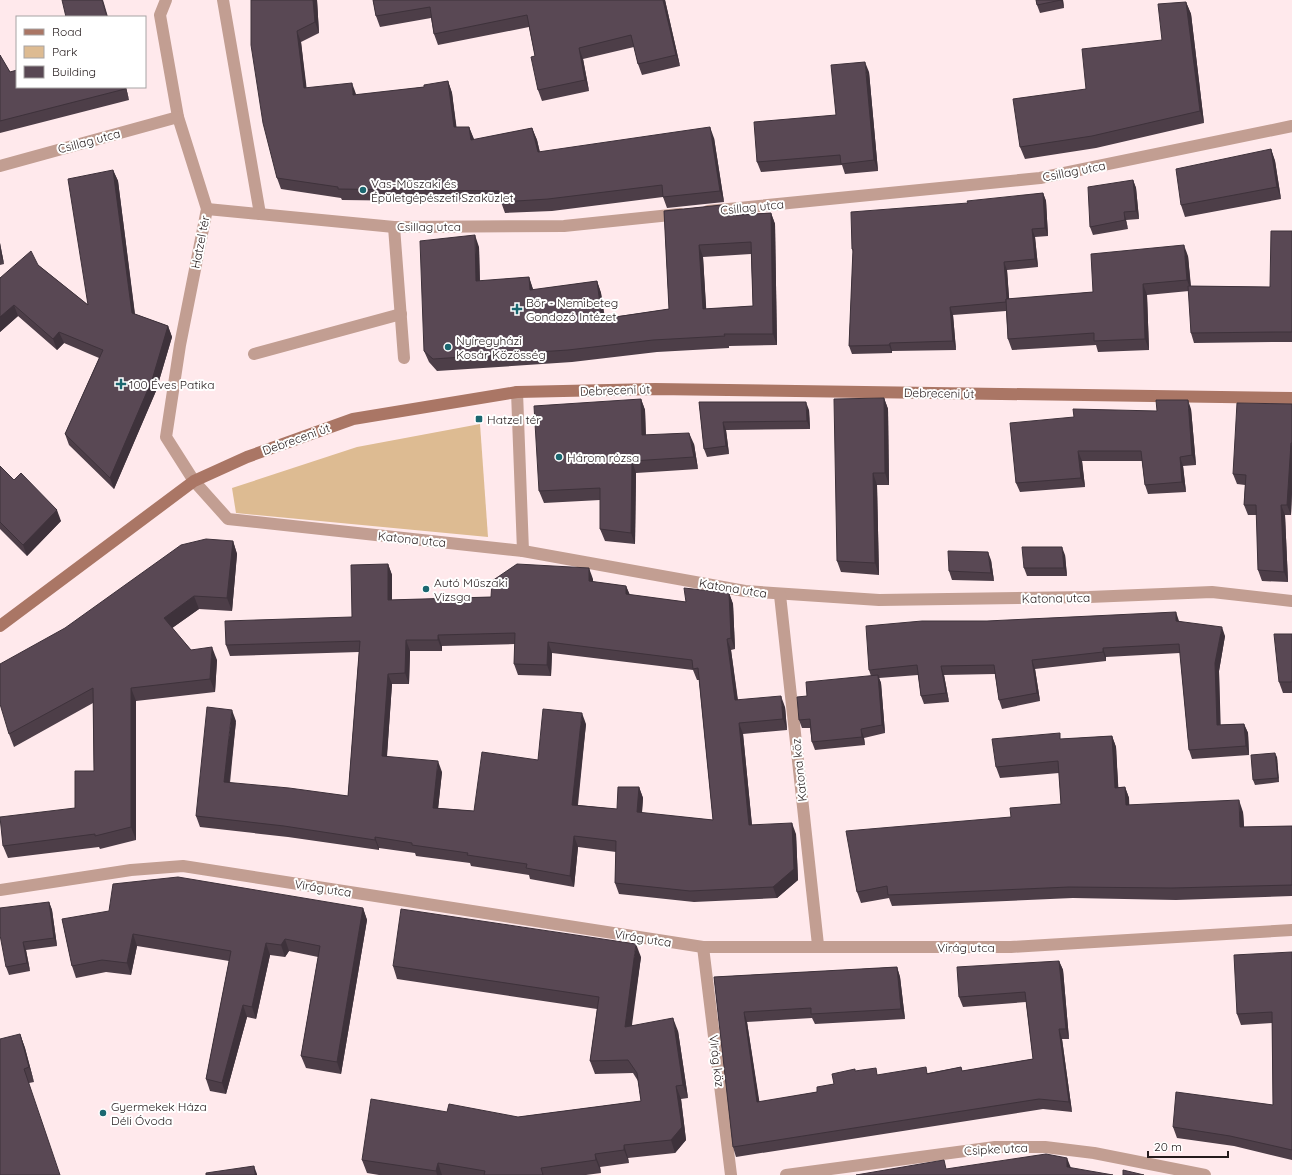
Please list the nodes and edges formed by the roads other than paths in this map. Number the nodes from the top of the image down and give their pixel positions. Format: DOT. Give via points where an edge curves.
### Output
graph roads {
  1 [pos="166,0"];
  2 [pos="223,0"];
  3 [pos="178,117"];
  4 [pos="1292,126"];
  5 [pos="0,166"];
  6 [pos="207,209"];
  7 [pos="260,214"];
  8 [pos="394,227"];
  9 [pos="401,314"];
  10 [pos="254,354"];
  11 [pos="404,358"];
  12 [pos="517,392"];
  13 [pos="1292,398"];
  14 [pos="194,481"];
  15 [pos="523,550"];
  16 [pos="780,595"];
  17 [pos="1292,601"];
  18 [pos="0,626"];
  19 [pos="0,890"];
  20 [pos="1292,930"];
  21 [pos="818,945"];
  22 [pos="703,947"];
  23 [pos="731,1175"];
  24 [pos="786,1175"];
  25 [pos="1205,1175"];
  1 -- 3 [label="street, Hatzel tér" via="160,15"];
  2 -- 7 [label="street"];
  3 -- 5 [label="street, Csillag utca"];
  3 -- 6 [label="street, Hatzel tér"];
  4 -- 8 [label="street, Csillag utca" via="1040,178 564,226"];
  6 -- 7 [label="street, Csillag utca"];
  6 -- 14 [label="street, Hatzel tér" via="180,345 166,437"];
  7 -- 8 [label="street, Csillag utca"];
  8 -- 9 [label="street"];
  9 -- 10 [label="street"];
  9 -- 11 [label="street"];
  12 -- 13 [label="street, Debreceni út" via="655,389"];
  12 -- 14 [label="street, Debreceni út" via="353,419 247,457"];
  12 -- 15 [label="street"];
  14 -- 15 [label="street, Katona utca" via="228,519"];
  14 -- 18 [label="street, Debreceni út"];
  15 -- 16 [label="street, Katona utca" via="745,591"];
  16 -- 17 [label="street, Katona utca" via="879,600 1090,597 1212,592"];
  16 -- 21 [label="street, Katona köz"];
  19 -- 22 [label="street, Virág utca" via="131,870 182,866"];
  20 -- 21 [label="street, Virág utca" via="1011,947"];
  21 -- 22 [label="street, Virág utca"];
  22 -- 23 [label="street, Virág köz"];
  24 -- 25 [label="street, Csipke utca" via="995,1147 1045,1147 1094,1153"];
}
